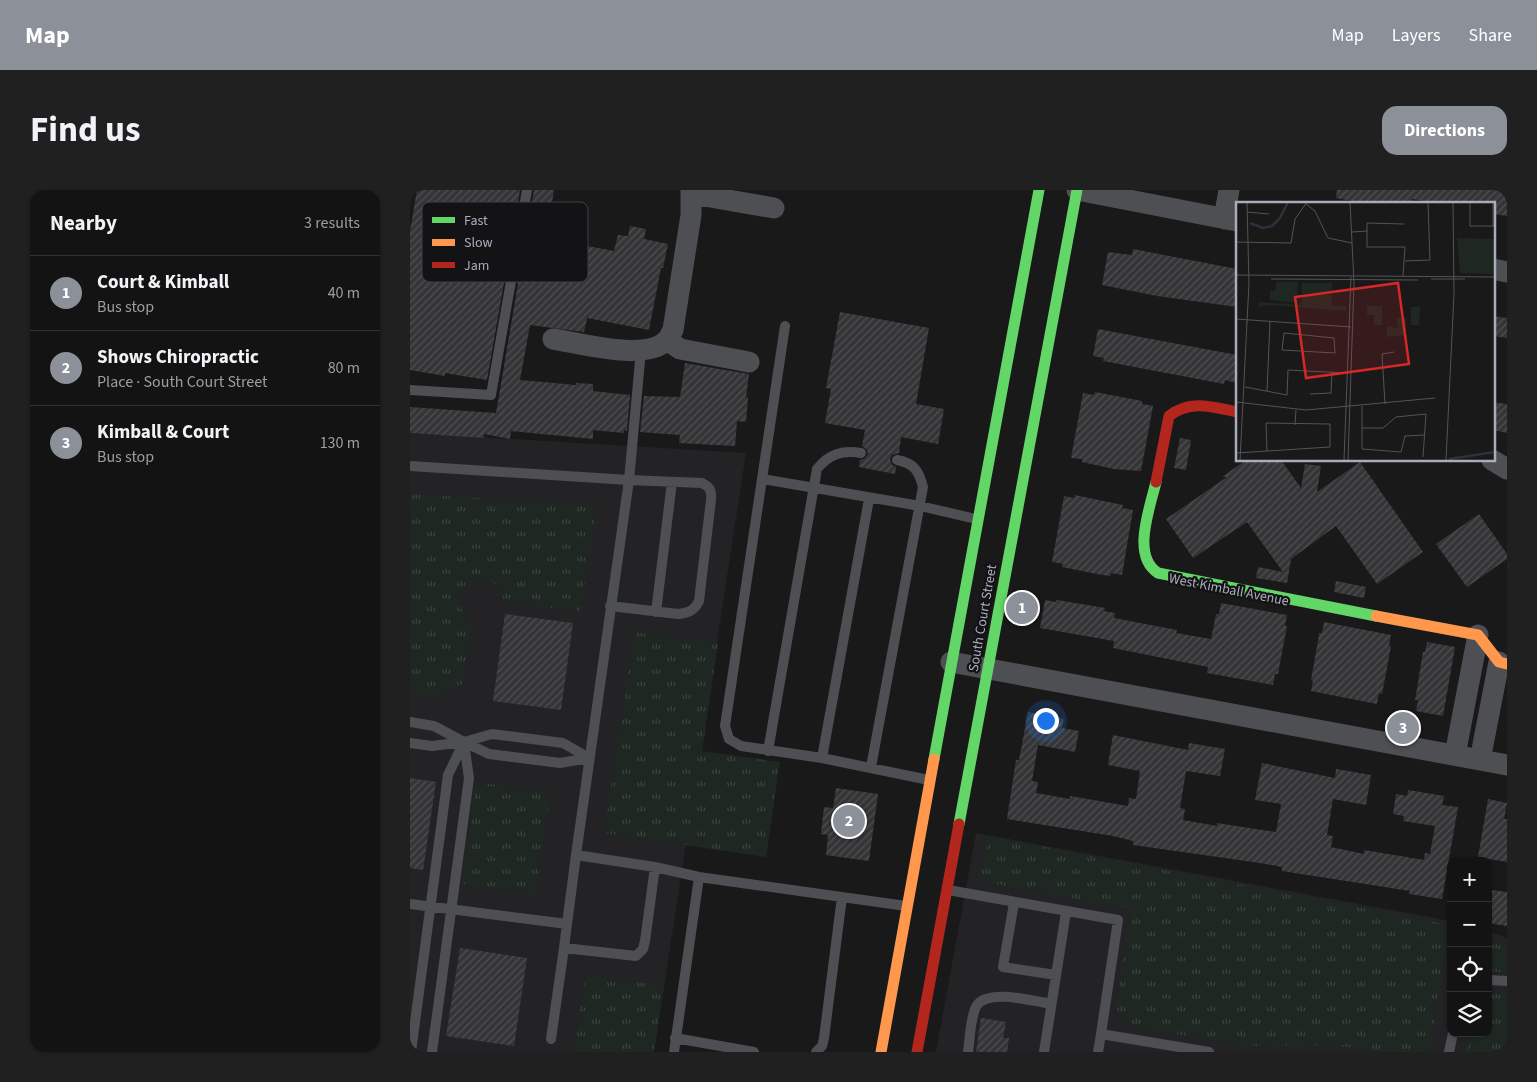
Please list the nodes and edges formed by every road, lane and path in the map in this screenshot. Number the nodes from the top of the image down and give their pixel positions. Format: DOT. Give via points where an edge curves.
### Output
graph roads {
  1 [pos="1039,190"];
  2 [pos="1077,190"];
  3 [pos="1229,190"];
  4 [pos="692,192"];
  5 [pos="774,208"];
  6 [pos="1231,220"];
  7 [pos="1494,269"];
  8 [pos="1507,272"];
  9 [pos="511,282"];
  10 [pos="785,326"];
  11 [pos="553,339"];
  12 [pos="667,340"];
  13 [pos="641,350"];
  14 [pos="749,362"];
  15 [pos="410,390"];
  16 [pos="1236,412"];
  17 [pos="861,453"];
  18 [pos="897,460"];
  19 [pos="1494,461"];
  20 [pos="410,466"];
  21 [pos="1507,469"];
  22 [pos="762,479"];
  23 [pos="629,480"];
  24 [pos="672,482"];
  25 [pos="814,488"];
  26 [pos="869,498"];
  27 [pos="920,506"];
  28 [pos="977,519"];
  29 [pos="610,606"];
  30 [pos="656,612"];
  31 [pos="1478,635"];
  32 [pos="951,662"];
  33 [pos="1503,663"];
  34 [pos="988,669"];
  35 [pos="1479,699"];
  36 [pos="410,722"];
  37 [pos="464,742"];
  38 [pos="410,743"];
  39 [pos="768,750"];
  40 [pos="1455,755"];
  41 [pos="588,758"];
  42 [pos="822,758"];
  43 [pos="1480,760"];
  44 [pos="1507,765"];
  45 [pos="871,767"];
  46 [pos="930,780"];
  47 [pos="576,855"];
  48 [pos="655,867"];
  49 [pos="699,877"];
  50 [pos="948,890"];
  51 [pos="842,897"];
  52 [pos="1014,903"];
  53 [pos="410,904"];
  54 [pos="430,906"];
  55 [pos="907,906"];
  56 [pos="450,910"];
  57 [pos="1066,912"];
  58 [pos="567,924"];
  59 [pos="564,948"];
  60 [pos="1056,975"];
  61 [pos="1492,980"];
  62 [pos="1507,981"];
  63 [pos="1052,1004"];
  64 [pos="1101,1034"];
  65 [pos="1451,1037"];
  66 [pos="674,1038"];
  67 [pos="551,1039"];
  68 [pos="412,1052"];
  69 [pos="432,1052"];
  70 [pos="674,1052"];
  71 [pos="754,1052"];
  72 [pos="816,1052"];
  73 [pos="881,1052"];
  74 [pos="917,1052"];
  75 [pos="968,1052"];
  76 [pos="1044,1052"];
  77 [pos="1098,1052"];
  78 [pos="1208,1052"];
  79 [pos="1449,1052"];
  1 -- 28 [label="street, South Court Street"];
  2 -- 6 [label="street"];
  2 -- 34 [label="street, South Court Street"];
  3 -- 6 [label="street"];
  4 -- 5 [label="street"];
  4 -- 12 [label="street" via="673,330"];
  7 -- 8 [label="street"];
  9 -- 15 [label="lane" via="492,395"];
  10 -- 22 [label="lane"];
  11 -- 13 [label="street" via="619,350"];
  12 -- 13 [label="street"];
  12 -- 14 [label="street" via="680,349"];
  13 -- 23 [label="lane"];
  16 -- 31 [label="street, West Kimball Avenue" via="1186,404 1169,416 1143,545 1146,564 1153,571 1163,576"];
  17 -- 25 [label="lane" via="834,454 824,460 817,469"];
  18 -- 27 [label="lane" via="915,467 920,475 923,487"];
  19 -- 21 [label="street"];
  20 -- 23 [label="lane"];
  22 -- 25 [label="lane"];
  22 -- 39 [label="lane" via="725,726 729,739 734,743"];
  23 -- 24 [label="lane"];
  23 -- 29 [label="lane"];
  24 -- 30 [label="lane"];
  24 -- 30 [label="lane" via="702,483 709,486 712,493 699,601 688,613"];
  25 -- 26 [label="lane"];
  25 -- 39 [label="lane"];
  26 -- 27 [label="lane"];
  26 -- 42 [label="lane"];
  27 -- 28 [label="lane"];
  27 -- 45 [label="lane"];
  28 -- 32 [label="street, South Court Street"];
  29 -- 30 [label="lane"];
  29 -- 41 [label="lane"];
  31 -- 33 [label="street"];
  31 -- 35 [label="street"];
  32 -- 34 [label="street"];
  32 -- 46 [label="street, South Court Street"];
  33 -- 35 [label="street"];
  34 -- 40 [label="street"];
  34 -- 50 [label="street, South Court Street"];
  35 -- 40 [label="street"];
  35 -- 43 [label="street"];
  36 -- 37 [label="lane" via="434,726"];
  37 -- 38 [label="lane" via="432,746"];
  37 -- 41 [label="lane" via="489,754 560,763"];
  37 -- 41 [label="lane" via="492,734 563,743"];
  37 -- 54 [label="lane" via="448,776"];
  37 -- 56 [label="lane" via="468,778"];
  39 -- 42 [label="lane"];
  40 -- 43 [label="street"];
  41 -- 47 [label="lane"];
  42 -- 45 [label="lane"];
  43 -- 44 [label="street"];
  45 -- 46 [label="lane"];
  46 -- 55 [label="street, South Court Street"];
  47 -- 48 [label="lane"];
  47 -- 58 [label="lane"];
  48 -- 49 [label="lane"];
  48 -- 59 [label="lane" via="645,941 636,956"];
  49 -- 51 [label="lane"];
  49 -- 66 [label="lane"];
  50 -- 52 [label="lane"];
  50 -- 74 [label="street, South Court Street"];
  51 -- 55 [label="lane"];
  51 -- 72 [label="lane" via="824,1038"];
  52 -- 57 [label="lane"];
  52 -- 60 [label="lane" via="1003,967"];
  53 -- 54 [label="lane"];
  54 -- 56 [label="lane"];
  54 -- 68 [label="lane"];
  55 -- 73 [label="street, South Court Street"];
  56 -- 58 [label="lane"];
  56 -- 69 [label="lane"];
  57 -- 60 [label="lane"];
  57 -- 64 [label="lane" via="1118,920"];
  58 -- 59 [label="lane"];
  59 -- 67 [label="lane"];
  60 -- 63 [label="lane"];
  61 -- 62 [label="lane"];
  63 -- 75 [label="lane" via="994,996 982,1000 975,1008"];
  63 -- 76 [label="lane"];
  64 -- 77 [label="lane"];
  64 -- 78 [label="lane"];
  65 -- 79 [label="lane"];
  66 -- 70 [label="lane"];
  66 -- 71 [label="lane"];
}
